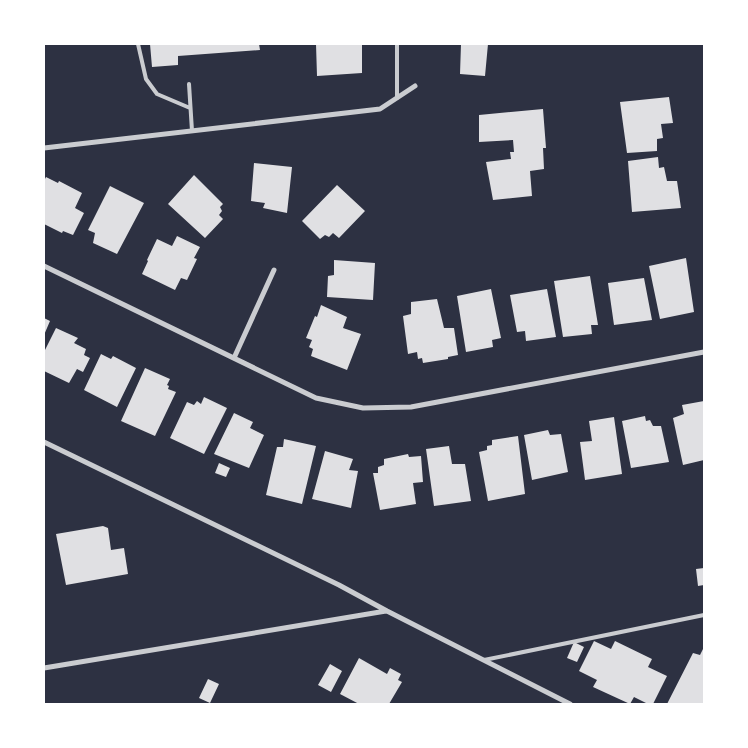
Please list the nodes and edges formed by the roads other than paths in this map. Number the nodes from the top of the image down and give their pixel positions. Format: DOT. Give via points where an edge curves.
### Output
graph roads {
  1 [pos="138,44"];
  2 [pos="397,44"];
  3 [pos="189,84"];
  4 [pos="415,86"];
  5 [pos="397,98"];
  6 [pos="190,108"];
  7 [pos="192,131"];
  8 [pos="44,148"];
  9 [pos="44,266"];
  10 [pos="274,270"];
  11 [pos="704,352"];
  12 [pos="234,358"];
  13 [pos="44,442"];
  14 [pos="387,611"];
  15 [pos="704,615"];
  16 [pos="484,660"];
  17 [pos="44,668"];
  18 [pos="570,704"];
  1 -- 6 [label="lane" via="146,79 157,94"];
  2 -- 5 [label="lane"];
  3 -- 6 [label="lane"];
  4 -- 5 [label="street"];
  5 -- 7 [label="street" via="380,109"];
  6 -- 7 [label="lane"];
  7 -- 8 [label="street"];
  9 -- 12 [label="street"];
  10 -- 12 [label="street"];
  11 -- 12 [label="street" via="411,407 363,408 316,398"];
  13 -- 14 [label="street" via="330,580"];
  14 -- 16 [label="street"];
  14 -- 17 [label="street"];
  15 -- 16 [label="lane"];
  16 -- 18 [label="street"];
}
